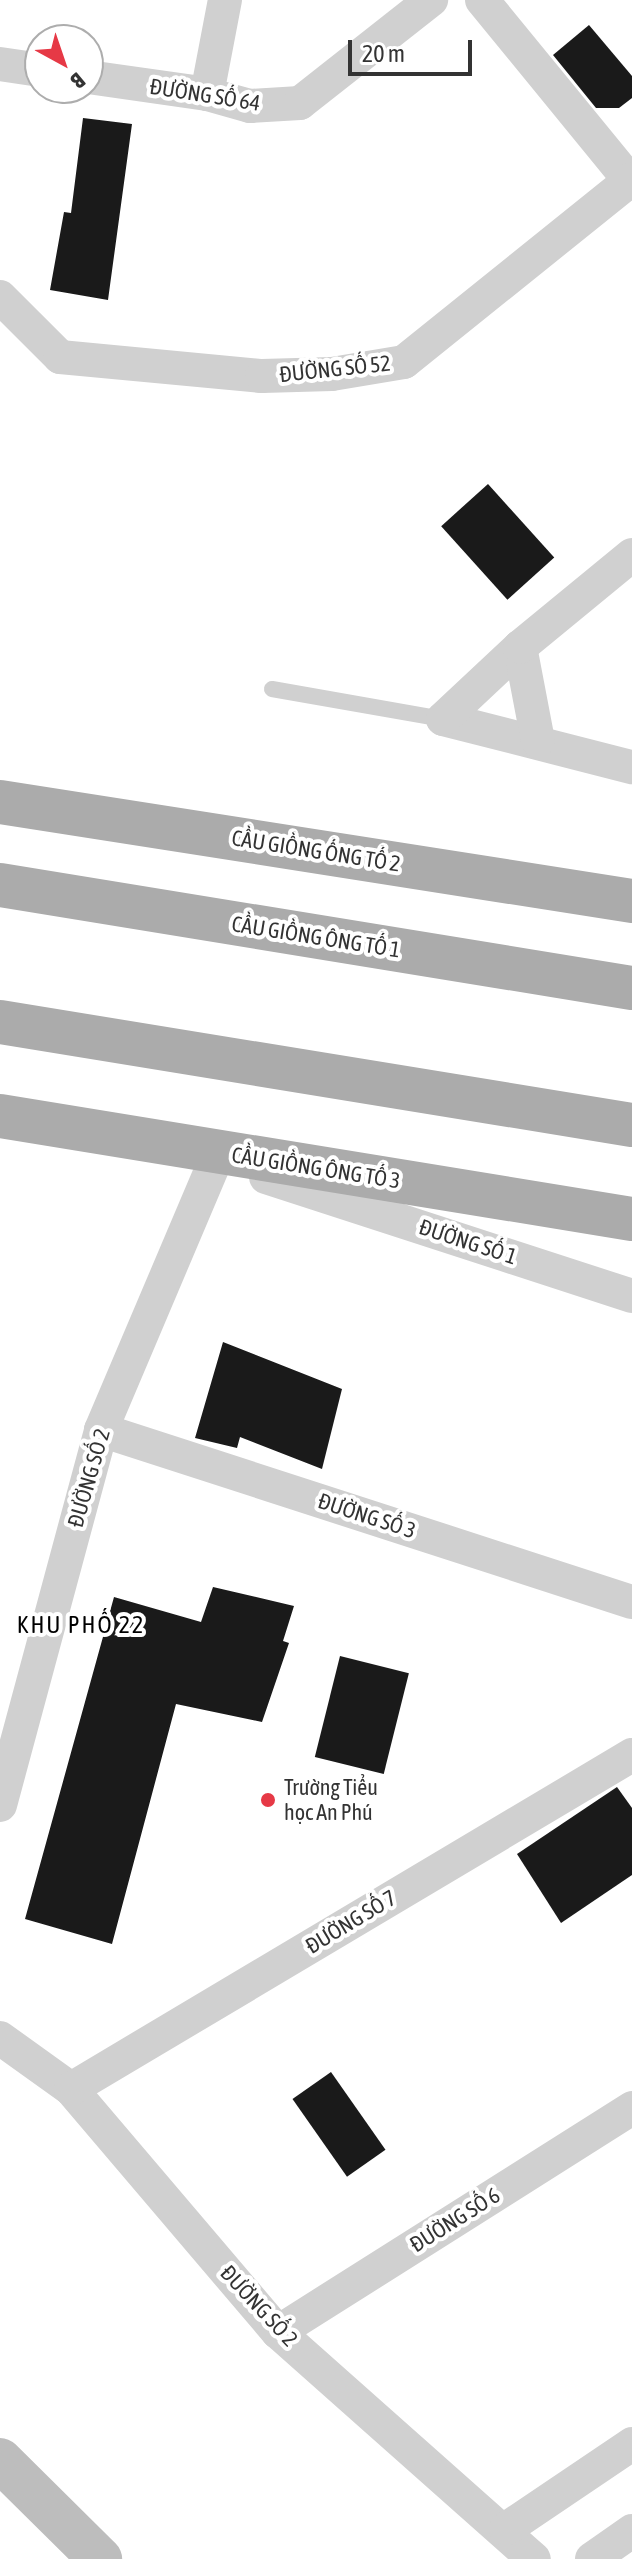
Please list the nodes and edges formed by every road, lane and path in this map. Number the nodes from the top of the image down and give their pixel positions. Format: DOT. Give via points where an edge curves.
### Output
graph roads {
  1 [pos="225,0"];
  2 [pos="431,0"];
  3 [pos="482,0"];
  4 [pos="0,64"];
  5 [pos="24,68"];
  6 [pos="104,79"];
  7 [pos="207,94"];
  8 [pos="631,181"];
  9 [pos="0,297"];
  10 [pos="632,555"];
  11 [pos="520,647"];
  12 [pos="272,689"];
  13 [pos="443,719"];
  14 [pos="538,741"];
  15 [pos="632,767"];
  16 [pos="0,802"];
  17 [pos="0,885"];
  18 [pos="632,901"];
  19 [pos="632,988"];
  20 [pos="0,1022"];
  21 [pos="0,1086"];
  22 [pos="0,1118"];
  23 [pos="632,1125"];
  24 [pos="214,1164"];
  25 [pos="632,1189"];
  26 [pos="632,1219"];
  27 [pos="632,1296"];
  28 [pos="101,1430"];
  29 [pos="632,1602"];
  30 [pos="632,1755"];
  31 [pos="0,1805"];
  32 [pos="0,2038"];
  33 [pos="71,2089"];
  34 [pos="632,2108"];
  35 [pos="278,2332"];
  36 [pos="632,2444"];
  37 [pos="0,2460"];
  38 [pos="506,2529"];
  39 [pos="632,2531"];
  40 [pos="100,2559"];
  41 [pos="534,2559"];
  42 [pos="592,2559"];
  1 -- 7 [label="street"];
  2 -- 7 [label="street, ĐƯỜNG SỐ 64" via="300,103 250,106"];
  3 -- 8 [label="street"];
  4 -- 5 [label="street"];
  6 -- 7 [label="street, ĐƯỜNG SỐ 64"];
  8 -- 9 [label="street, ĐƯỜNG SỐ 52" via="404,362 332,374 262,376 60,357"];
  10 -- 11 [label="street"];
  11 -- 13 [label="street"];
  11 -- 14 [label="street"];
  12 -- 13 [label="lane"];
  13 -- 14 [label="street"];
  14 -- 15 [label="street"];
  16 -- 18 [label="main road, CẦU GIỒNG ỐNG TỐ 2"];
  17 -- 19 [label="main road, CẦU GIỒNG ÔNG TỐ 1"];
  20 -- 23 [label="main road"];
  21 -- 25 [label="main road, CẦU GIỒNG ÔNG TỐ 3"];
  22 -- 24 [label="street, ĐƯỜNG SỐ 1" via="154,1145"];
  22 -- 26 [label="main road, CẦU GIỒNG ÔNG TỐ 3"];
  24 -- 27 [label="street, ĐƯỜNG SỐ 1" via="305,1187"];
  24 -- 28 [label="street, ĐƯỜNG SỐ 2"];
  28 -- 29 [label="street, ĐƯỜNG SỐ 3"];
  28 -- 31 [label="street, ĐƯỜNG SỐ 2"];
  30 -- 33 [label="street, ĐƯỜNG SỐ 7"];
  32 -- 33 [label="street, ĐƯỜNG SỐ 2"];
  33 -- 35 [label="street, ĐƯỜNG SỐ 2"];
  34 -- 35 [label="street, ĐƯỜNG SỐ 6"];
  35 -- 38 [label="street, ĐƯỜNG SỐ 2"];
  36 -- 38 [label="street"];
  37 -- 40 [label="street"];
  38 -- 41 [label="street, ĐƯỜNG SỐ 2"];
  39 -- 42 [label="street"];
}
